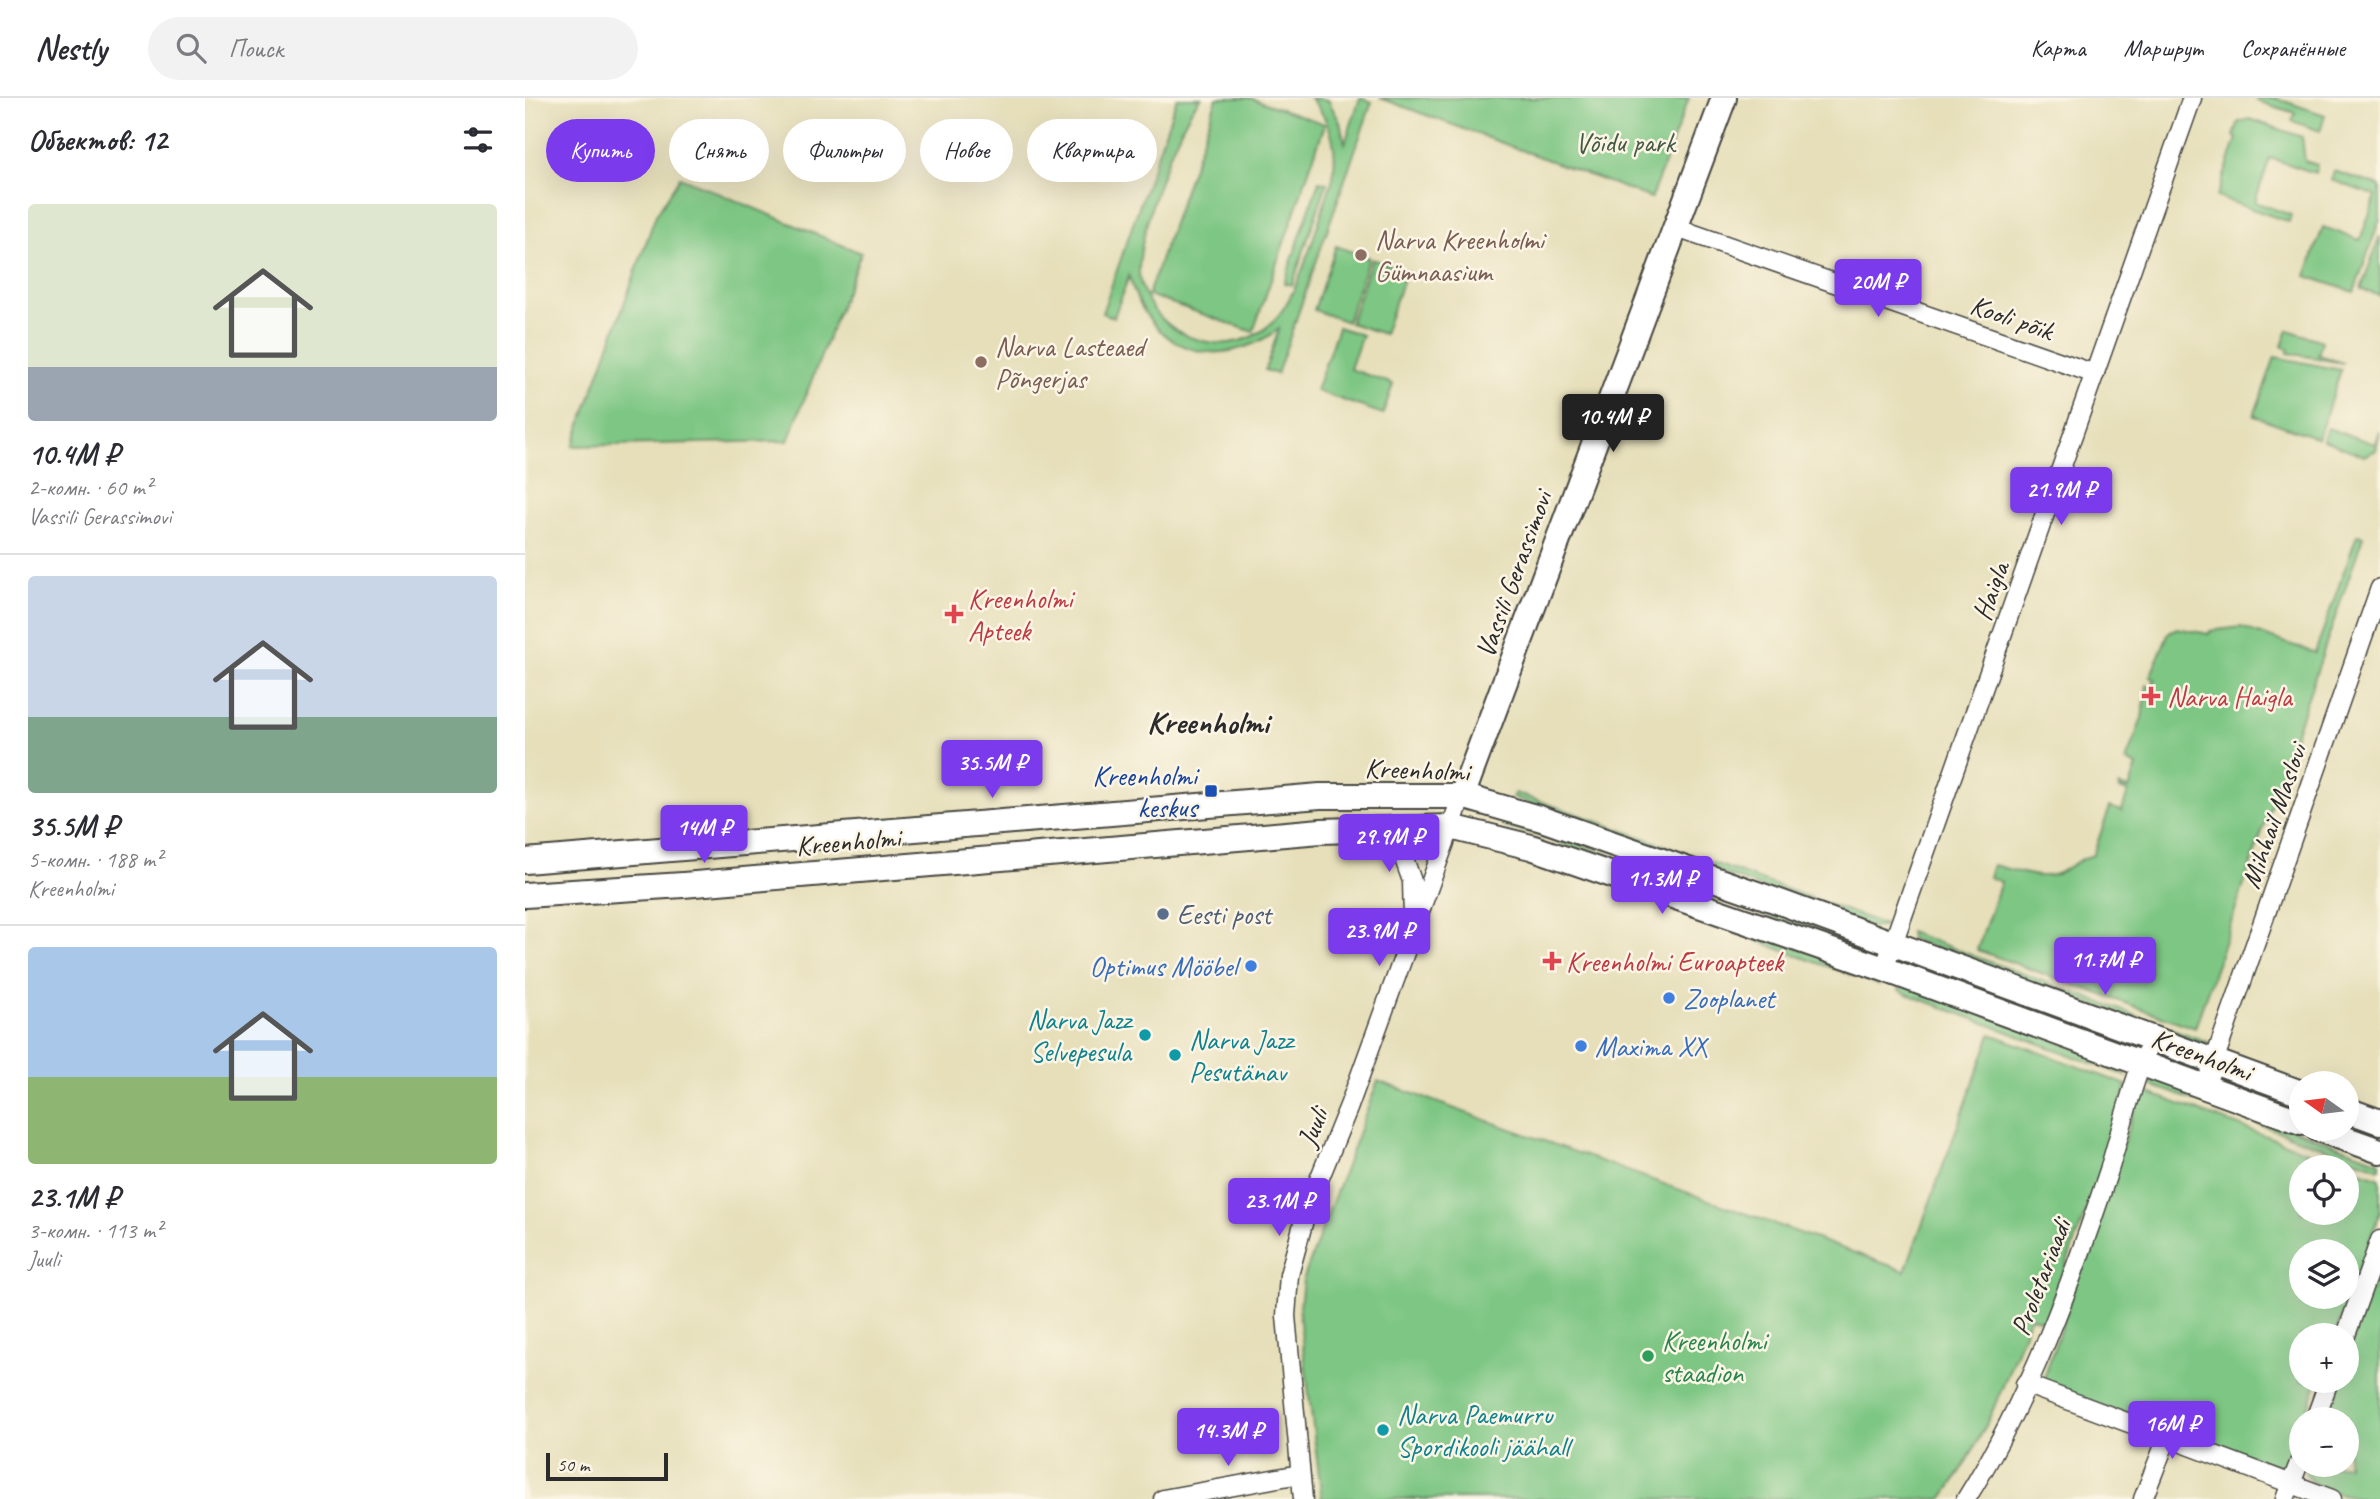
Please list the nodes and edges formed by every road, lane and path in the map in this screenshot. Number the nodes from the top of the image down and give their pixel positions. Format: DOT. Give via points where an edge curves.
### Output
graph roads {
  1 [pos="1724,98"];
  2 [pos="2192,98"];
  3 [pos="1674,227"];
  4 [pos="2095,374"];
  5 [pos="2380,587"];
  6 [pos="1462,796"];
  7 [pos="1071,816"];
  8 [pos="1451,827"];
  9 [pos="1348,830"];
  10 [pos="680,849"];
  11 [pos="1074,852"];
  12 [pos="525,861"];
  13 [pos="683,885"];
  14 [pos="525,895"];
  15 [pos="1414,929"];
  16 [pos="1893,944"];
  17 [pos="1884,969"];
  18 [pos="2152,1038"];
  19 [pos="2215,1061"];
  20 [pos="2141,1064"];
  21 [pos="2205,1087"];
  22 [pos="2289,1089"];
  23 [pos="2359,1114"];
  24 [pos="2289,1118"];
  25 [pos="2380,1122"];
  26 [pos="2352,1141"];
  27 [pos="2380,1151"];
  28 [pos="2380,1240"];
  29 [pos="2350,1323"];
  30 [pos="2025,1384"];
  31 [pos="2167,1438"];
  32 [pos="1300,1474"];
  33 [pos="2288,1492"];
  34 [pos="1163,1499"];
  35 [pos="1303,1499"];
  36 [pos="1966,1499"];
  37 [pos="2143,1499"];
  38 [pos="2332,1499"];
  1 -- 3 [label="main road, Vassili Gerassimovi"];
  2 -- 4 [label="street, Haigla"];
  3 -- 4 [label="street, Kooli põik"];
  3 -- 6 [label="main road, Vassili Gerassimovi"];
  4 -- 16 [label="street, Haigla"];
  5 -- 19 [label="street, Mihhail Maslovi"];
  6 -- 7 [label="main road, Kreenholmi" via="1320,796"];
  6 -- 8 [label="street, Juuli"];
  6 -- 16 [label="main road, Kreenholmi" via="1542,819"];
  7 -- 10 [label="main road, Kreenholmi"];
  7 -- 11 [label="main road"];
  8 -- 9 [label="main road, Kreenholmi"];
  8 -- 15 [label="street, Juuli"];
  8 -- 17 [label="main road, Kreenholmi" via="1531,847"];
  9 -- 11 [label="main road, Kreenholmi"];
  9 -- 15 [label="street" via="1403,856 1412,881"];
  10 -- 12 [label="main road, Kreenholmi"];
  10 -- 13 [label="main road"];
  11 -- 13 [label="main road, Kreenholmi"];
  13 -- 14 [label="main road, Kreenholmi"];
  15 -- 32 [label="street, Juuli" via="1307,1209 1289,1275 1286,1316"];
  16 -- 17 [label="street, Haigla"];
  16 -- 18 [label="main road, Kreenholmi"];
  17 -- 20 [label="main road, Kreenholmi"];
  18 -- 19 [label="main road, Kreenholmi"];
  18 -- 20 [label="street, Proletariaadi"];
  19 -- 21 [label="street, Mihhail Maslovi"];
  19 -- 22 [label="main road, Kreenholmi"];
  20 -- 21 [label="main road, Kreenholmi"];
  20 -- 30 [label="street, Proletariaadi" via="2077,1259"];
  21 -- 24 [label="main road, Kreenholmi"];
  23 -- 25 [label="main road"];
  26 -- 27 [label="main road"];
  28 -- 29 [label="street"];
  30 -- 31 [label="street"];
  30 -- 36 [label="street, Proletariaadi"];
  31 -- 33 [label="street"];
  31 -- 37 [label="street"];
  32 -- 34 [label="street"];
  32 -- 35 [label="street, Juuli"];
  33 -- 38 [label="street"];
}
